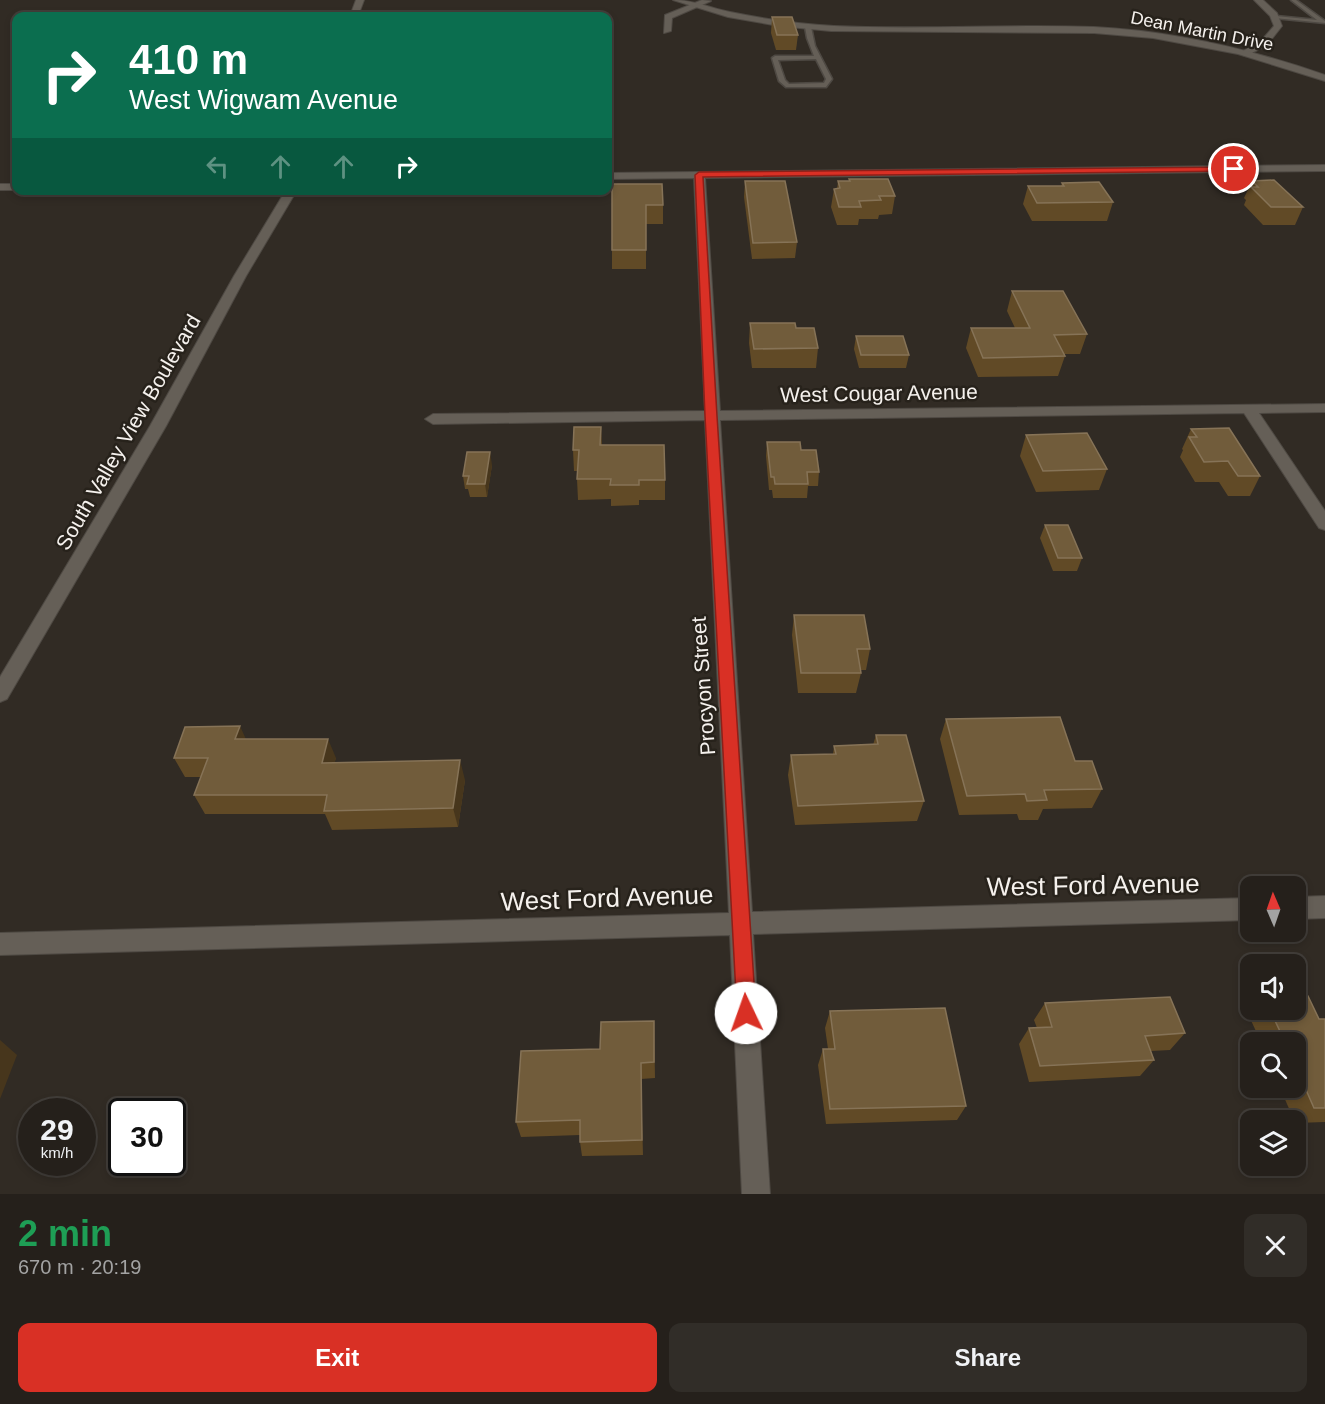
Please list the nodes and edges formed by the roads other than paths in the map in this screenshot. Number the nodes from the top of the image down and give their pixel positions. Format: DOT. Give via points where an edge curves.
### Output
graph roads {
  1 [pos="677,0"];
  2 [pos="1258,0"];
  3 [pos="1293,0"];
  4 [pos="705,1"];
  5 [pos="695,6"];
  6 [pos="1276,17"];
  7 [pos="1324,22"];
  8 [pos="887,24"];
  9 [pos="808,27"];
  10 [pos="921,27"];
  11 [pos="667,31"];
  12 [pos="1258,47"];
  13 [pos="1246,53"];
  14 [pos="1288,55"];
  15 [pos="819,57"];
  16 [pos="1325,78"];
  17 [pos="1325,168"];
  18 [pos="699,175"];
  19 [pos="612,176"];
  20 [pos="289,195"];
  21 [pos="1325,408"];
  22 [pos="1250,409"];
  23 [pos="711,416"];
  24 [pos="433,419"];
  25 [pos="1325,524"];
  26 [pos="0,694"];
  27 [pos="1325,907"];
  28 [pos="1306,908"];
  29 [pos="1240,909"];
  30 [pos="742,922"];
  31 [pos="0,944"];
  32 [pos="756,1194"];
  1 -- 5 [label="street, Dean Martin Drive"];
  2 -- 6 [label="street"];
  3 -- 7 [label="lane"];
  4 -- 5 [label="street"];
  4 -- 8 [label="street, Dean Martin Drive" via="802,20"];
  5 -- 9 [label="street, Dean Martin Drive"];
  5 -- 11 [label="street" via="668,17"];
  6 -- 7 [label="lane"];
  6 -- 12 [label="street" via="1275,31"];
  8 -- 9 [label="street"];
  8 -- 10 [label="street, Dean Martin Drive"];
  9 -- 10 [label="street, Dean Martin Drive"];
  9 -- 15 [label="lane" via="807,33"];
  10 -- 12 [label="street, Dean Martin Drive" via="1106,24"];
  10 -- 13 [label="street, Dean Martin Drive" via="1105,31"];
  12 -- 13 [label="street"];
  12 -- 14 [label="street, Dean Martin Drive"];
  13 -- 16 [label="street, Dean Martin Drive"];
  15 -- 15 [label="lane" via="829,79 826,85 788,86 782,81 775,58"];
  17 -- 18 [label="street"];
  18 -- 19 [label="street"];
  18 -- 23 [label="street, Procyon Street"];
  20 -- 26 [label="street, South Valley View Boulevard"];
  21 -- 22 [label="street, West Cougar Avenue"];
  22 -- 23 [label="street, West Cougar Avenue"];
  22 -- 25 [label="street"];
  23 -- 24 [label="street, West Cougar Avenue"];
  23 -- 30 [label="street, Procyon Street"];
  27 -- 28 [label="street"];
  29 -- 30 [label="street, West Ford Avenue"];
  30 -- 31 [label="street, West Ford Avenue"];
  30 -- 32 [label="street, Procyon Street"];
}
